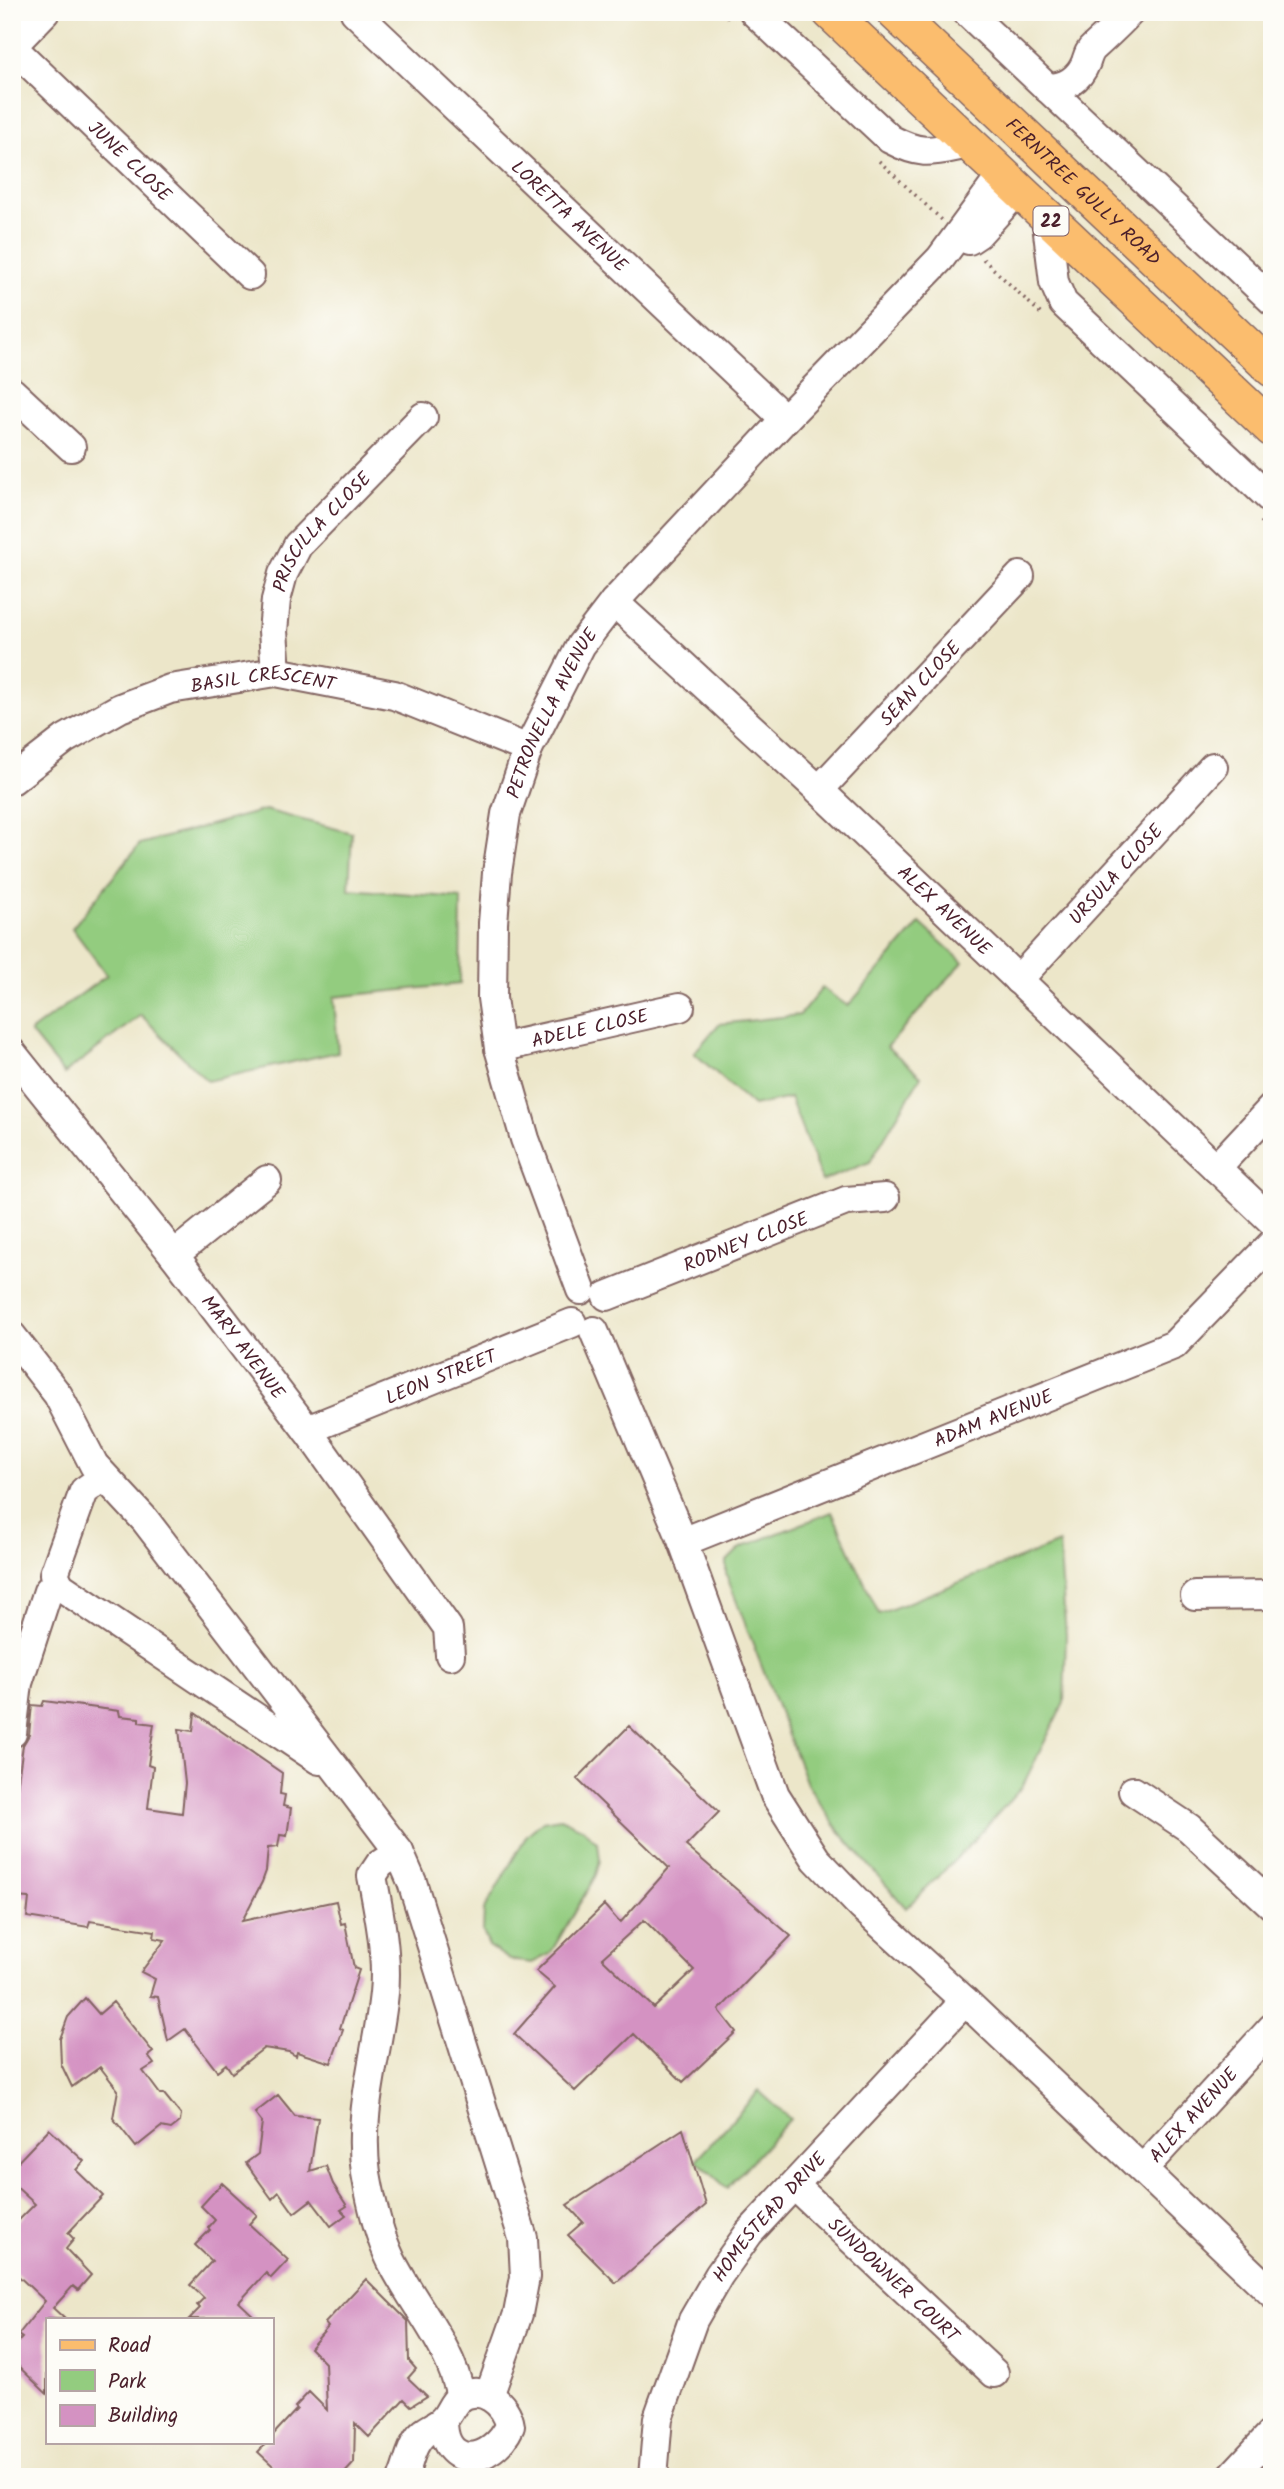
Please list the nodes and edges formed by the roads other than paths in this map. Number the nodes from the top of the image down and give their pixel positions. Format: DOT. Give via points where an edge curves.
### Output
graph roads {
  1 [pos="45,12"];
  2 [pos="355,12"];
  3 [pos="830,12"];
  4 [pos="894,12"];
  5 [pos="967,12"];
  6 [pos="1130,12"];
  7 [pos="743,17"];
  8 [pos="12,46"];
  9 [pos="1047,88"];
  10 [pos="969,144"];
  11 [pos="1039,149"];
  12 [pos="1010,182"];
  13 [pos="1046,216"];
  14 [pos="250,275"];
  15 [pos="1272,300"];
  16 [pos="1272,369"];
  17 [pos="12,392"];
  18 [pos="423,417"];
  19 [pos="785,419"];
  20 [pos="1272,429"];
  21 [pos="71,447"];
  22 [pos="1262,506"];
  23 [pos="1020,576"];
  24 [pos="614,602"];
  25 [pos="276,672"];
  26 [pos="528,749"];
  27 [pos="1213,767"];
  28 [pos="12,780"];
  29 [pos="818,790"];
  30 [pos="1018,980"];
  31 [pos="680,1007"];
  32 [pos="499,1048"];
  33 [pos="13,1057"];
  34 [pos="1272,1108"];
  35 [pos="1216,1168"];
  36 [pos="267,1180"];
  37 [pos="885,1198"];
  38 [pos="1272,1221"];
  39 [pos="1272,1244"];
  40 [pos="174,1255"];
  41 [pos="594,1293"];
  42 [pos="583,1327"];
  43 [pos="12,1336"];
  44 [pos="307,1430"];
  45 [pos="104,1477"];
  46 [pos="683,1542"];
  47 [pos="57,1581"];
  48 [pos="1272,1595"];
  49 [pos="1195,1596"];
  50 [pos="450,1655"];
  51 [pos="12,1733"];
  52 [pos="340,1774"];
  53 [pos="1133,1791"];
  54 [pos="399,1852"];
  55 [pos="1272,1905"];
  56 [pos="965,2001"];
  57 [pos="1272,2028"];
  58 [pos="1143,2169"];
  59 [pos="795,2186"];
  60 [pos="1272,2293"];
  61 [pos="995,2374"];
  62 [pos="489,2396"];
  63 [pos="461,2397"];
  64 [pos="443,2420"];
  65 [pos="1272,2433"];
  66 [pos="490,2465"];
  67 [pos="402,2477"];
  68 [pos="653,2477"];
  69 [pos="1231,2477"];
  1 -- 8 [label="street"];
  2 -- 19 [label="street, LORETTA AVENUE"];
  3 -- 10 [label="main road, 22"];
  4 -- 11 [label="main road, FERNTREE GULLY ROAD / 22"];
  5 -- 9 [label="street"];
  6 -- 9 [label="street" via="1092,49 1070,83"];
  7 -- 10 [label="street" via="890,139 916,151"];
  8 -- 14 [label="street, JUNE CLOSE"];
  9 -- 15 [label="street"];
  10 -- 12 [label="main road, 22"];
  11 -- 12 [label="main road"];
  11 -- 16 [label="main road, FERNTREE GULLY ROAD / 22"];
  12 -- 13 [label="main road, 22"];
  12 -- 19 [label="street, PETRONELLA AVENUE" via="978,234 961,238"];
  13 -- 20 [label="main road, 22"];
  13 -- 22 [label="street" via="1054,282 1063,303"];
  17 -- 21 [label="street"];
  18 -- 25 [label="street, PRISCILLA CLOSE" via="298,545 276,600"];
  19 -- 24 [label="street, PETRONELLA AVENUE"];
  23 -- 29 [label="street, SEAN CLOSE"];
  24 -- 26 [label="street, PETRONELLA AVENUE" via="581,645"];
  24 -- 29 [label="street, ALEX AVENUE"];
  25 -- 26 [label="street, BASIL CRESCENT" via="394,695"];
  25 -- 28 [label="street, BASIL CRESCENT" via="170,689 120,708 65,739"];
  26 -- 32 [label="street, PETRONELLA AVENUE" via="506,814 497,873 492,998"];
  27 -- 30 [label="street, URSULA CLOSE"];
  29 -- 30 [label="street, ALEX AVENUE"];
  30 -- 35 [label="street, ALEX AVENUE"];
  31 -- 32 [label="street, ADELE CLOSE"];
  32 -- 41 [label="street, PETRONELLA AVENUE" via="525,1139"];
  33 -- 40 [label="street, MARY AVENUE"];
  34 -- 35 [label="street"];
  35 -- 38 [label="street, ALEX AVENUE"];
  36 -- 40 [label="street"];
  37 -- 41 [label="street, RODNEY CLOSE" via="846,1201"];
  39 -- 46 [label="street, ADAM AVENUE" via="1174,1345"];
  40 -- 44 [label="street, MARY AVENUE"];
  41 -- 42 [label="street" via="576,1293 569,1303 569,1316"];
  41 -- 42 [label="street" via="610,1303 610,1318 606,1324"];
  42 -- 44 [label="street, LEON STREET"];
  42 -- 46 [label="street"];
  43 -- 45 [label="street" via="58,1395"];
  44 -- 50 [label="street, MARY AVENUE" via="448,1628"];
  45 -- 47 [label="street" via="84,1491 54,1574"];
  45 -- 52 [label="street" via="145,1520"];
  46 -- 56 [label="street" via="775,1795 816,1859"];
  47 -- 51 [label="street" via="48,1591 18,1684"];
  47 -- 52 [label="street"];
  48 -- 49 [label="street"];
  52 -- 54 [label="street"];
  53 -- 55 [label="street" via="1188,1828"];
  54 -- 62 [label="street" via="523,2238 525,2277 518,2314"];
  54 -- 63 [label="street" via="380,1864 372,1876 381,1922 385,1990 363,2134 366,2170 373,2211 390,2259 443,2345"];
  56 -- 58 [label="street"];
  56 -- 59 [label="street, HOMESTEAD DRIVE"];
  57 -- 58 [label="street, ALEX AVENUE"];
  58 -- 60 [label="street"];
  59 -- 61 [label="street, SUNDOWNER COURT"];
  59 -- 68 [label="street, HOMESTEAD DRIVE" via="749,2233 693,2319 658,2418"];
  62 -- 63 [label="street"];
  62 -- 66 [label="street" via="501,2403 510,2426"];
  63 -- 64 [label="street"];
  64 -- 66 [label="street" via="449,2445 459,2454"];
  64 -- 67 [label="street" via="416,2441"];
  65 -- 69 [label="street"];
}
